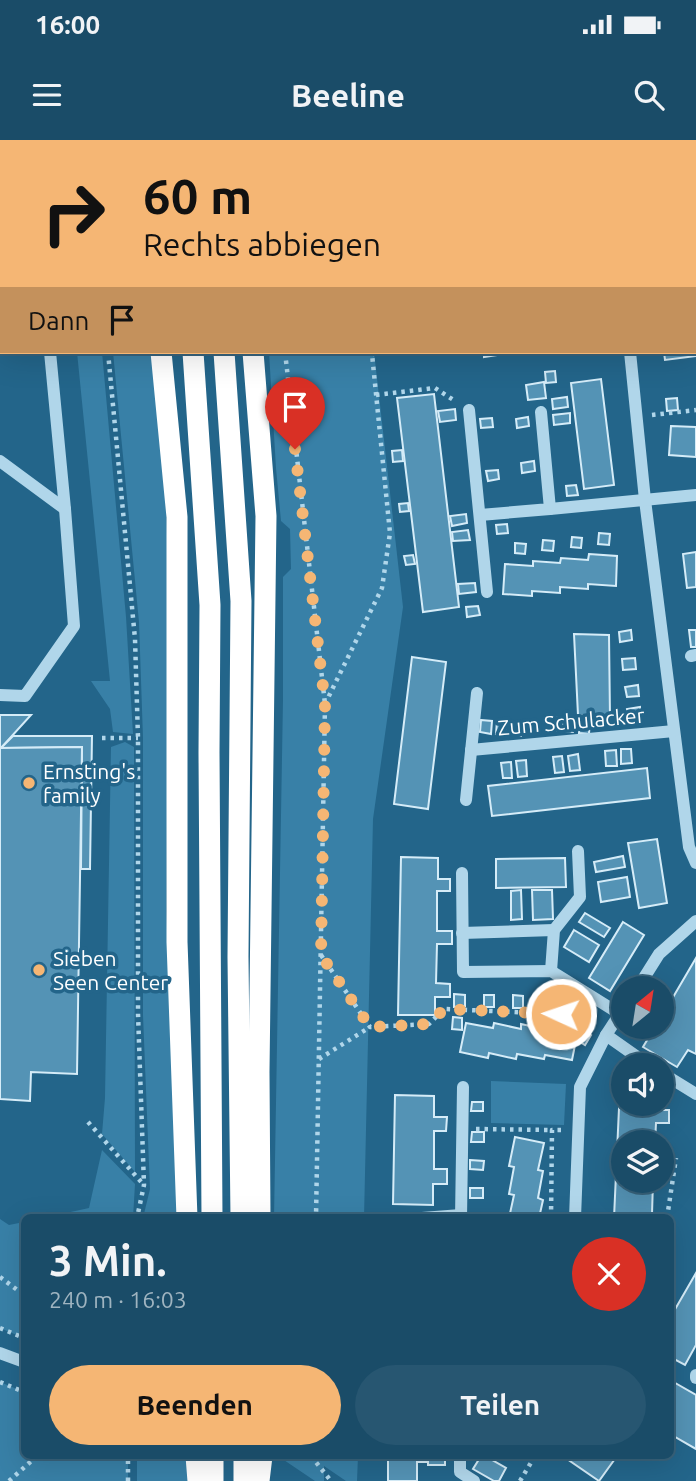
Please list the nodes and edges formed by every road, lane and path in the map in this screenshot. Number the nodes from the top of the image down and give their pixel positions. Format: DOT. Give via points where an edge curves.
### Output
graph roads {
  1 [pos="50,354"];
  2 [pos="107,354"];
  3 [pos="161,354"];
  4 [pos="193,354"];
  5 [pos="224,354"];
  6 [pos="253,354"];
  7 [pos="285,354"];
  8 [pos="372,354"];
  9 [pos="630,354"];
  10 [pos="376,395"];
  11 [pos="469,410"];
  12 [pos="696,410"];
  13 [pos="541,412"];
  14 [pos="636,417"];
  15 [pos="0,461"];
  16 [pos="696,495"];
  17 [pos="645,500"];
  18 [pos="65,509"];
  19 [pos="550,509"];
  20 [pos="480,515"];
  21 [pos="487,592"];
  22 [pos="477,692"];
  23 [pos="0,695"];
  24 [pos="325,704"];
  25 [pos="674,730"];
  26 [pos="102,738"];
  27 [pos="138,738"];
  28 [pos="471,750"];
  29 [pos="466,800"];
  30 [pos="578,851"];
  31 [pos="696,863"];
  32 [pos="462,873"];
  33 [pos="696,921"];
  34 [pos="554,930"];
  35 [pos="462,933"];
  36 [pos="321,955"];
  37 [pos="551,971"];
  38 [pos="646,976"];
  39 [pos="611,1006"];
  40 [pos="370,1027"];
  41 [pos="611,1028"];
  42 [pos="605,1037"];
  43 [pos="630,1053"];
  44 [pos="319,1059"];
  45 [pos="674,1080"];
  46 [pos="463,1087"];
  47 [pos="696,1094"];
  48 [pos="88,1122"];
  49 [pos="463,1129"];
  50 [pos="552,1130"];
  51 [pos="578,1130"];
  52 [pos="676,1158"];
  53 [pos="144,1185"];
  54 [pos="138,1214"];
  55 [pos="187,1214"];
  56 [pos="212,1214"];
  57 [pos="242,1214"];
  58 [pos="260,1214"];
  59 [pos="316,1214"];
  60 [pos="461,1214"];
  61 [pos="551,1214"];
  62 [pos="575,1214"];
  63 [pos="668,1214"];
  64 [pos="0,1277"];
  65 [pos="21,1294"];
  66 [pos="0,1328"];
  67 [pos="21,1337"];
  68 [pos="0,1353"];
  69 [pos="21,1361"];
  70 [pos="0,1382"];
  71 [pos="21,1391"];
  72 [pos="34,1459"];
  73 [pos="128,1459"];
  74 [pos="196,1459"];
  75 [pos="213,1459"];
  76 [pos="244,1459"];
  77 [pos="262,1459"];
  78 [pos="313,1459"];
  79 [pos="460,1459"];
  80 [pos="533,1459"];
  81 [pos="9,1481"];
  82 [pos="128,1481"];
  83 [pos="198,1481"];
  84 [pos="213,1481"];
  85 [pos="244,1481"];
  86 [pos="259,1481"];
  87 [pos="331,1481"];
  88 [pos="474,1481"];
  89 [pos="520,1481"];
  1 -- 18 [label="street"];
  2 -- 27 [label="path" via="135,639"];
  3 -- 55 [label="highway" via="177,517 177,942"];
  4 -- 56 [label="highway" via="211,605"];
  5 -- 57 [label="highway" via="241,601 238,957"];
  6 -- 58 [label="highway" via="266,516"];
  7 -- 24 [label="path"];
  8 -- 10 [label="path"];
  9 -- 14 [label="street, Zum Schulacker"];
  10 -- 11 [label="path" via="435,388"];
  10 -- 24 [label="path" via="390,533 382,588"];
  11 -- 20 [label="street"];
  12 -- 14 [label="path"];
  13 -- 19 [label="street"];
  14 -- 17 [label="street, Zum Schulacker"];
  15 -- 18 [label="street"];
  16 -- 17 [label="street"];
  17 -- 19 [label="street"];
  17 -- 25 [label="street, Zum Schulacker"];
  18 -- 23 [label="street" via="74,626 25,696"];
  19 -- 20 [label="street"];
  20 -- 21 [label="street"];
  22 -- 28 [label="street"];
  24 -- 36 [label="path"];
  25 -- 28 [label="street, Zum Schulacker"];
  25 -- 31 [label="street, Zum Schulacker" via="689,847"];
  26 -- 27 [label="path"];
  27 -- 53 [label="path" via="138,1014"];
  28 -- 29 [label="street"];
  30 -- 34 [label="street" via="580,897"];
  32 -- 35 [label="street"];
  33 -- 38 [label="street" via="660,954"];
  34 -- 35 [label="street"];
  34 -- 37 [label="street"];
  35 -- 37 [label="street" via="463,972"];
  36 -- 40 [label="path"];
  36 -- 44 [label="path"];
  37 -- 39 [label="street"];
  40 -- 42 [label="path" via="429,1024 444,1009 547,1013 561,1014"];
  40 -- 44 [label="path"];
  41 -- 42 [label="street"];
  42 -- 43 [label="street"];
  42 -- 51 [label="street" via="580,1087"];
  44 -- 59 [label="path"];
  45 -- 47 [label="street"];
  46 -- 49 [label="street"];
  48 -- 53 [label="path"];
  49 -- 50 [label="path"];
  49 -- 60 [label="street"];
  50 -- 51 [label="path"];
  50 -- 61 [label="path"];
  51 -- 62 [label="street"];
  52 -- 63 [label="path"];
  53 -- 54 [label="path"];
  64 -- 65 [label="path"];
  66 -- 67 [label="path"];
  68 -- 69 [label="street"];
  70 -- 71 [label="path"];
  72 -- 81 [label="path"];
  73 -- 82 [label="path"];
  74 -- 83 [label="highway"];
  75 -- 84 [label="highway"];
  76 -- 85 [label="highway"];
  77 -- 86 [label="highway"];
  78 -- 87 [label="path"];
  79 -- 88 [label="street" via="460,1472"];
  80 -- 89 [label="path"];
}
